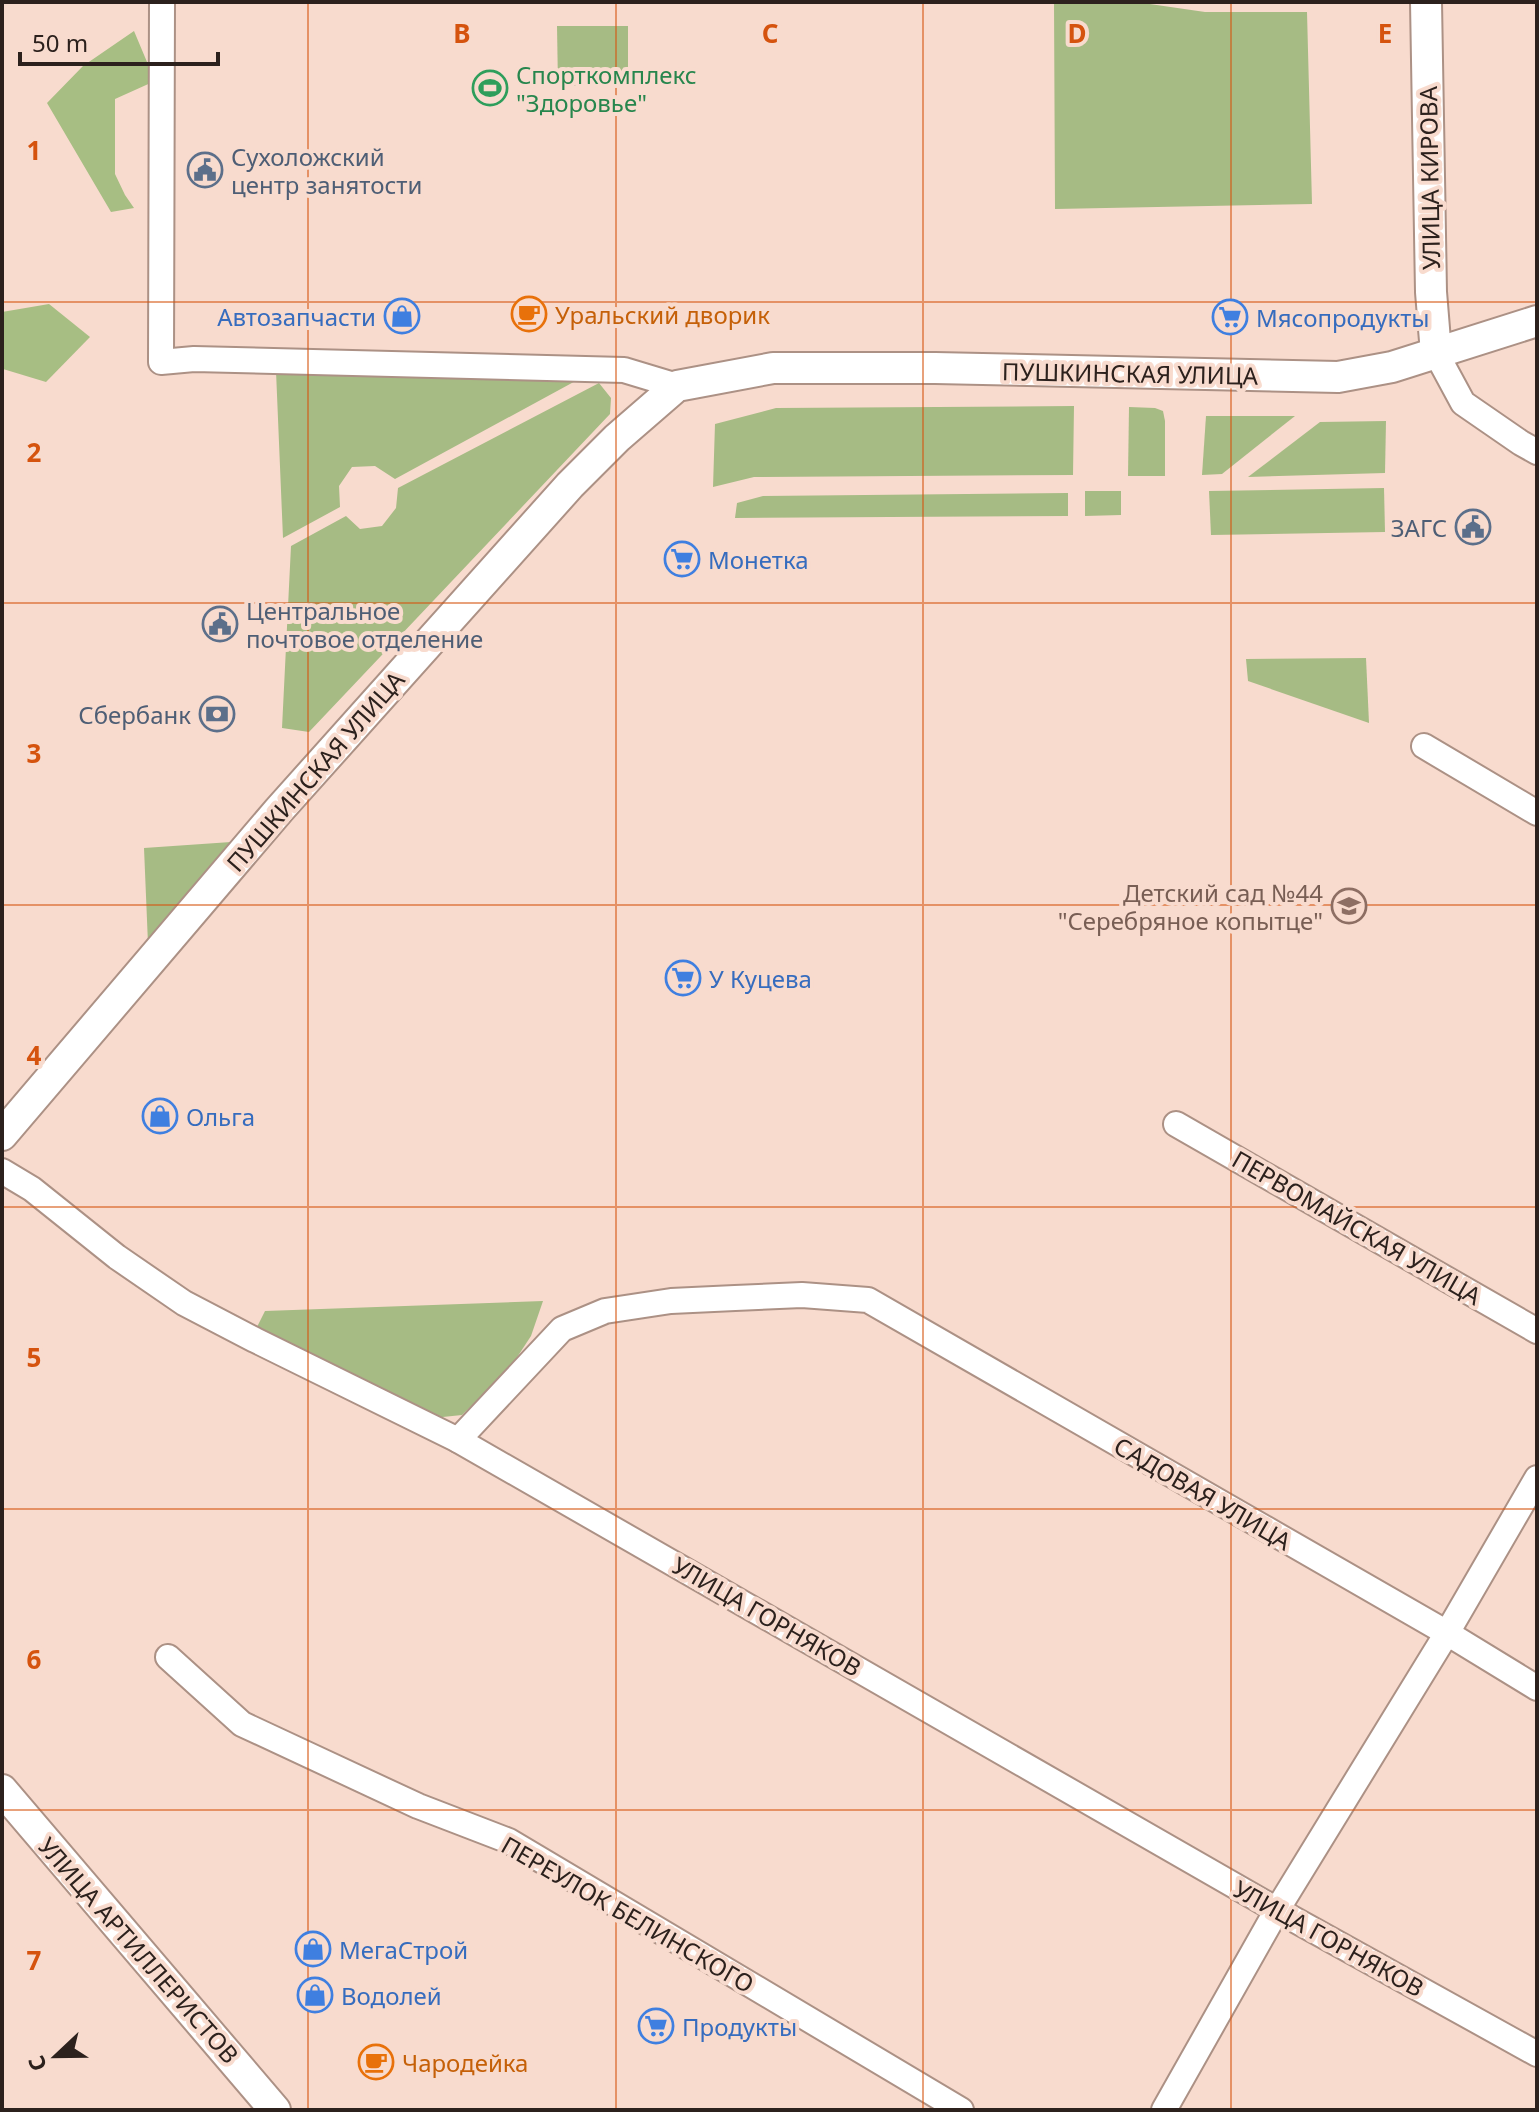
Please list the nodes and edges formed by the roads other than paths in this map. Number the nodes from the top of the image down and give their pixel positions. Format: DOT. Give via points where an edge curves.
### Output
graph roads {
  1 [pos="162,2"];
  2 [pos="1426,2"];
  3 [pos="1537,321"];
  4 [pos="1436,353"];
  5 [pos="677,386"];
  6 [pos="1537,452"];
  7 [pos="1424,746"];
  8 [pos="1537,813"];
  9 [pos="1176,1124"];
  10 [pos="2,1135"];
  11 [pos="2,1171"];
  12 [pos="1537,1331"];
  13 [pos="458,1440"];
  14 [pos="1537,1478"];
  15 [pos="1447,1633"];
  16 [pos="168,1657"];
  17 [pos="1537,1688"];
  18 [pos="2,1790"];
  19 [pos="1277,1910"];
  20 [pos="1537,2054"];
  21 [pos="275,2110"];
  22 [pos="961,2110"];
  23 [pos="1164,2110"];
  1 -- 5 [label="street, ПУШКИНСКАЯ УЛИЦА" via="161,362 624,370"];
  2 -- 4 [label="street, УЛИЦА КИРОВА"];
  3 -- 4 [label="street, ПУШКИНСКАЯ УЛИЦА"];
  4 -- 5 [label="street, ПУШКИНСКАЯ УЛИЦА" via="1338,377 773,368"];
  4 -- 6 [label="street" via="1463,403"];
  5 -- 10 [label="street, ПУШКИНСКАЯ УЛИЦА" via="570,485 279,810"];
  7 -- 8 [label="street"];
  9 -- 12 [label="street, ПЕРВОМАЙСКАЯ УЛИЦА"];
  11 -- 13 [label="street, УЛИЦА ГОРНЯКОВ" via="184,1303"];
  13 -- 15 [label="street, САДОВАЯ УЛИЦА" via="562,1329 605,1311 749,1297 868,1300"];
  13 -- 19 [label="street, УЛИЦА ГОРНЯКОВ"];
  14 -- 15 [label="street"];
  15 -- 17 [label="street, САДОВАЯ УЛИЦА"];
  15 -- 19 [label="street"];
  16 -- 22 [label="street, ПЕРЕУЛОК БЕЛИНСКОГО" via="242,1724 418,1806 509,1841"];
  18 -- 21 [label="street, УЛИЦА АРТИЛЛЕРИСТОВ"];
  19 -- 20 [label="street, УЛИЦА ГОРНЯКОВ"];
  19 -- 23 [label="street"];
}
